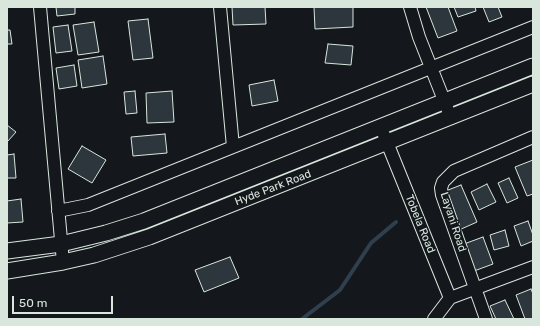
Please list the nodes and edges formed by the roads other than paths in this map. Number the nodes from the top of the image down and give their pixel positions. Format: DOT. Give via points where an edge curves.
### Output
graph roads {
  1 [pos="40,7"];
  2 [pos="220,7"];
  3 [pos="410,7"];
  4 [pos="533,27"];
  5 [pos="533,66"];
  6 [pos="432,68"];
  7 [pos="533,84"];
  8 [pos="445,103"];
  9 [pos="451,118"];
  10 [pos="381,126"];
  11 [pos="533,137"];
  12 [pos="387,143"];
  13 [pos="233,147"];
  14 [pos="58,211"];
  15 [pos="62,244"];
  16 [pos="7,251"];
  17 [pos="63,262"];
  18 [pos="533,267"];
  19 [pos="7,271"];
  20 [pos="477,289"];
  21 [pos="450,298"];
  22 [pos="434,319"];
  23 [pos="486,319"];
  1 -- 14 [label="street"];
  2 -- 13 [label="street"];
  3 -- 6 [label="street"];
  4 -- 6 [label="street"];
  5 -- 8 [label="street, Hyde Park Road"];
  6 -- 8 [label="street"];
  6 -- 13 [label="street"];
  7 -- 9 [label="street, Hyde Park Road"];
  8 -- 9 [label="street"];
  8 -- 10 [label="street, Hyde Park Road"];
  9 -- 12 [label="street, Hyde Park Road"];
  10 -- 12 [label="street, Tobela Road"];
  10 -- 15 [label="street, Hyde Park Road" via="144,221"];
  11 -- 20 [label="street, Layani Road" via="454,171 443,182 442,195"];
  12 -- 17 [label="street, Hyde Park Road" via="149,237"];
  12 -- 21 [label="street, Tobela Road"];
  13 -- 14 [label="street" via="88,205"];
  14 -- 15 [label="street"];
  15 -- 16 [label="street, Hyde Park Road"];
  15 -- 17 [label="street"];
  17 -- 19 [label="street, Hyde Park Road"];
  18 -- 20 [label="street"];
  20 -- 21 [label="street"];
  20 -- 23 [label="street, Layani Road"];
  21 -- 22 [label="street"];
}
